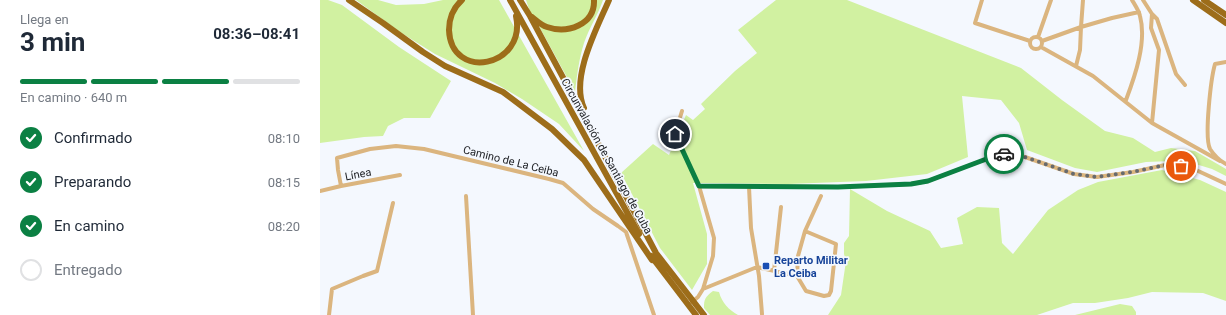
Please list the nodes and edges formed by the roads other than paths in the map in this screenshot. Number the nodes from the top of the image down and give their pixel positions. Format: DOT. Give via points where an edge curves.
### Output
graph roads {
  1 [pos="349,0"];
  2 [pos="462,0"];
  3 [pos="510,0"];
  4 [pos="520,0"];
  5 [pos="594,0"];
  6 [pos="609,0"];
  7 [pos="982,0"];
  8 [pos="1051,0"];
  9 [pos="1083,0"];
  10 [pos="1132,0"];
  11 [pos="1143,0"];
  12 [pos="1192,0"];
  13 [pos="1204,0"];
  14 [pos="515,9"];
  15 [pos="1139,12"];
  16 [pos="1152,14"];
  17 [pos="1226,15"];
  18 [pos="530,16"];
  19 [pos="1226,23"];
  20 [pos="1082,28"];
  21 [pos="1038,37"];
  22 [pos="1030,41"];
  23 [pos="1042,41"];
  24 [pos="1041,47"];
  25 [pos="1226,62"];
  26 [pos="1076,66"];
  27 [pos="1185,84"];
  28 [pos="1126,100"];
  29 [pos="682,111"];
  30 [pos="1152,122"];
  31 [pos="603,152"];
  32 [pos="1220,161"];
  33 [pos="1226,164"];
  34 [pos="400,175"];
  35 [pos="1226,184"];
  36 [pos="341,186"];
  37 [pos="699,186"];
  38 [pos="749,187"];
  39 [pos="320,191"];
  40 [pos="466,196"];
  41 [pos="821,196"];
  42 [pos="393,203"];
  43 [pos="782,207"];
  44 [pos="618,226"];
  45 [pos="631,229"];
  46 [pos="805,231"];
  47 [pos="652,260"];
  48 [pos="757,267"];
  49 [pos="774,270"];
  50 [pos="797,276"];
  51 [pos="703,289"];
  52 [pos="691,304"];
  53 [pos="762,314"];
  54 [pos="329,315"];
  55 [pos="473,315"];
  56 [pos="654,315"];
  57 [pos="696,315"];
  58 [pos="704,315"];
  1 -- 45 [label="highway" via="445,66 503,92 552,129 584,160"];
  2 -- 14 [label="highway" via="450,17 449,34 452,45 458,52 467,60 478,63 499,58 512,44 518,22"];
  3 -- 14 [label="highway, Circunvalación de Santiago de Cuba"];
  4 -- 18 [label="highway, Circunvalación de Santiago de Cuba"];
  5 -- 18 [label="highway" via="587,19 572,28 549,28"];
  6 -- 31 [label="highway" via="582,68 580,93"];
  7 -- 22 [label="street" via="975,23"];
  8 -- 21 [label="street"];
  9 -- 20 [label="street"];
  10 -- 15 [label="street"];
  11 -- 16 [label="street"];
  12 -- 19 [label="highway"];
  13 -- 17 [label="highway"];
  14 -- 47 [label="highway, Circunvalación de Santiago de Cuba"];
  15 -- 20 [label="street"];
  15 -- 28 [label="street" via="1143,30"];
  16 -- 27 [label="street" via="1157,19 1176,74"];
  16 -- 30 [label="street" via="1151,28 1158,50"];
  18 -- 31 [label="highway, Circunvalación de Santiago de Cuba"];
  20 -- 23 [label="street"];
  20 -- 26 [label="street"];
  21 -- 22 [label="street"];
  21 -- 23 [label="street"];
  22 -- 24 [label="street" via="1033,49"];
  23 -- 24 [label="street"];
  24 -- 26 [label="street"];
  25 -- 32 [label="street" via="1215,64 1212,75 1207,138 1210,149"];
  26 -- 28 [label="street"];
  28 -- 30 [label="street"];
  29 -- 37 [label="street" via="675,134"];
  30 -- 32 [label="street"];
  31 -- 52 [label="highway, Circunvalación de Santiago de Cuba" via="656,253"];
  32 -- 33 [label="street"];
  34 -- 36 [label="street, Línea"];
  35 -- 38 [label="street" via="1181,166 1165,165 1097,177 1074,174 1025,157 1007,154 997,155 928,181 911,184"];
  36 -- 39 [label="street, Línea"];
  36 -- 44 [label="street, Camino de La Ceiba" via="337,158 370,149 396,146 424,149 563,183 593,209"];
  37 -- 38 [label="street"];
  37 -- 51 [label="street" via="714,238 713,256"];
  38 -- 48 [label="street" via="751,228"];
  40 -- 55 [label="street"];
  41 -- 46 [label="street"];
  42 -- 54 [label="street" via="377,271 332,289"];
  43 -- 49 [label="street"];
  44 -- 45 [label="street"];
  44 -- 56 [label="street, Camino de La Ceiba" via="626,232"];
  45 -- 47 [label="highway"];
  46 -- 50 [label="street" via="798,256"];
  46 -- 50 [label="street" via="836,244 831,290 824,296 806,291"];
  47 -- 52 [label="highway, Circunvalación de Santiago de Cuba"];
  48 -- 49 [label="street"];
  48 -- 51 [label="street"];
  48 -- 53 [label="street"];
  49 -- 50 [label="street"];
  51 -- 52 [label="street"];
  52 -- 57 [label="highway, Circunvalación de Santiago de Cuba"];
  52 -- 58 [label="highway, Circunvalación de Santiago de Cuba"];
}
